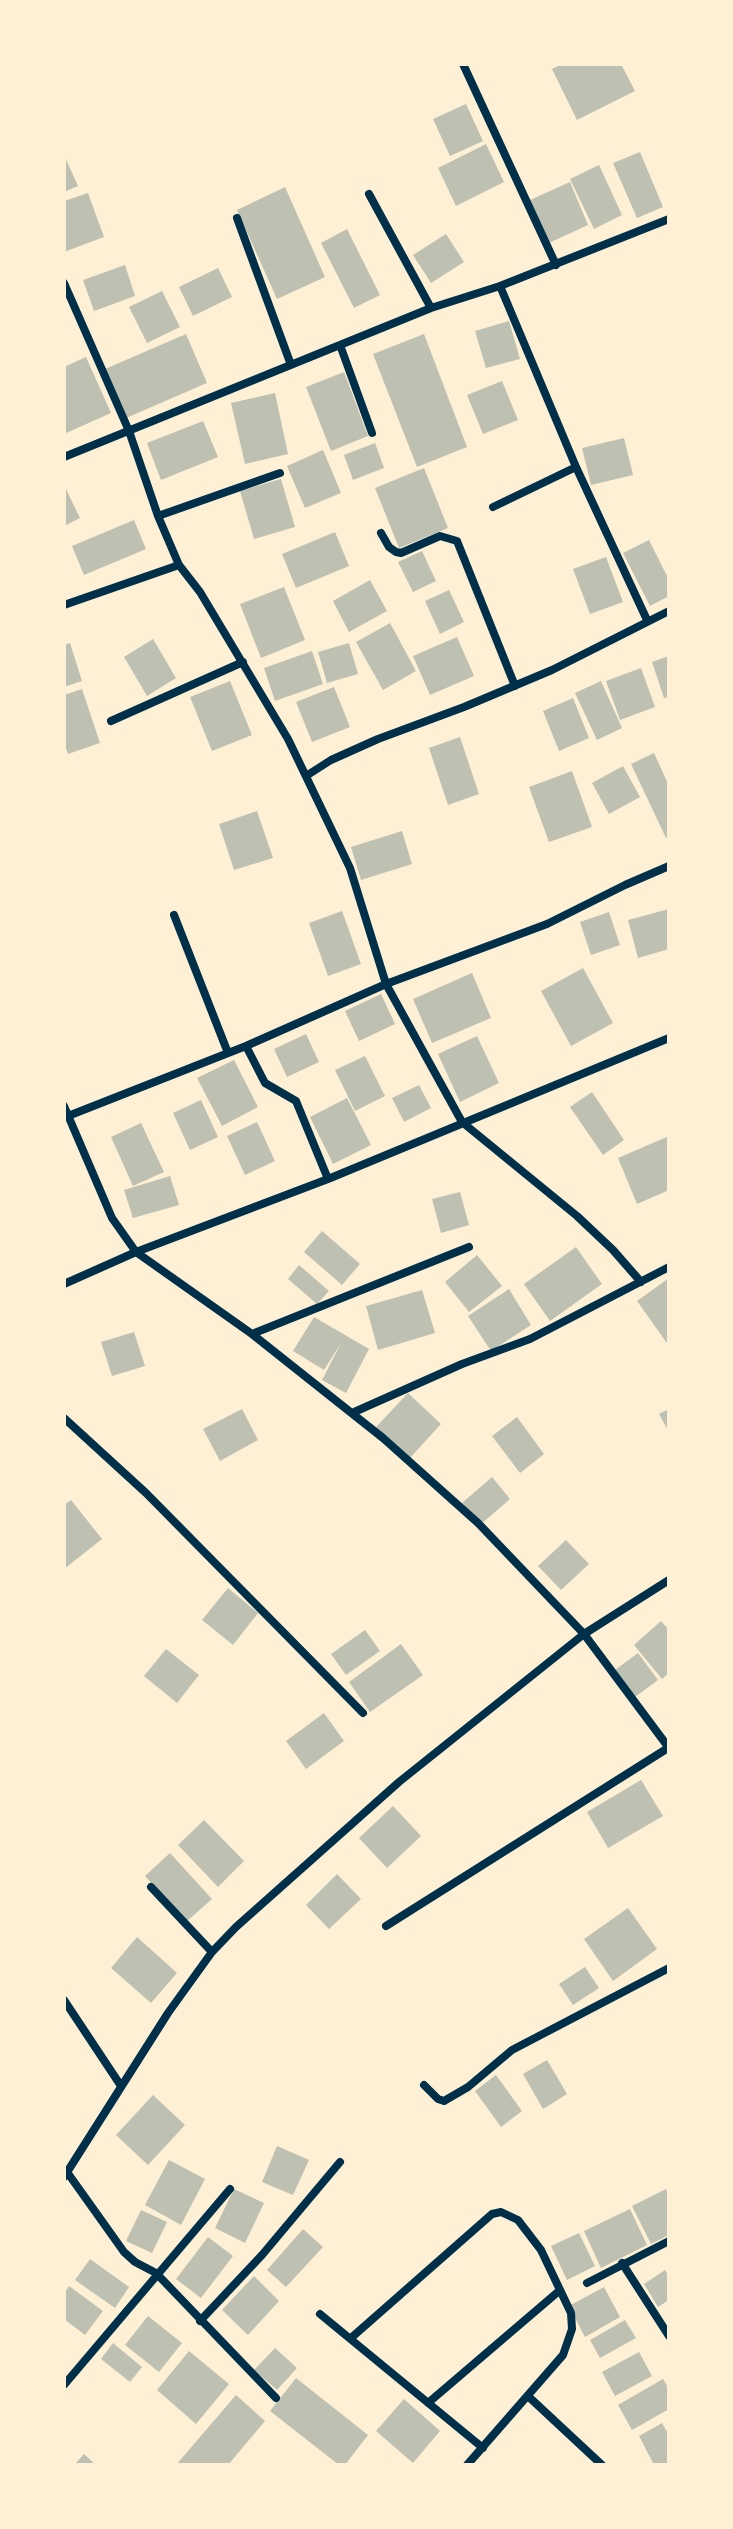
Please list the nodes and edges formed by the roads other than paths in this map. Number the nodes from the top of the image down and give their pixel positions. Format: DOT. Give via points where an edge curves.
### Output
graph roads {
  1 [pos="463,64"];
  2 [pos="369,194"];
  3 [pos="237,218"];
  4 [pos="669,219"];
  5 [pos="556,265"];
  6 [pos="64,283"];
  7 [pos="500,286"];
  8 [pos="431,308"];
  9 [pos="340,345"];
  10 [pos="291,365"];
  11 [pos="129,431"];
  12 [pos="372,433"];
  13 [pos="64,457"];
  14 [pos="576,467"];
  15 [pos="280,473"];
  16 [pos="493,507"];
  17 [pos="158,516"];
  18 [pos="381,533"];
  19 [pos="179,565"];
  20 [pos="64,605"];
  21 [pos="669,611"];
  22 [pos="647,620"];
  23 [pos="243,662"];
  24 [pos="515,686"];
  25 [pos="111,721"];
  26 [pos="306,776"];
  27 [pos="669,866"];
  28 [pos="174,915"];
  29 [pos="386,984"];
  30 [pos="669,1038"];
  31 [pos="246,1046"];
  32 [pos="228,1053"];
  33 [pos="64,1106"];
  34 [pos="67,1122"];
  35 [pos="462,1122"];
  36 [pos="328,1179"];
  37 [pos="469,1247"];
  38 [pos="136,1252"];
  39 [pos="669,1267"];
  40 [pos="641,1282"];
  41 [pos="64,1284"];
  42 [pos="252,1334"];
  43 [pos="352,1413"];
  44 [pos="64,1418"];
  45 [pos="669,1580"];
  46 [pos="584,1634"];
  47 [pos="363,1713"];
  48 [pos="669,1748"];
  49 [pos="151,1887"];
  50 [pos="386,1926"];
  51 [pos="212,1952"];
  52 [pos="669,1968"];
  53 [pos="64,2000"];
  54 [pos="424,2085"];
  55 [pos="121,2086"];
  56 [pos="340,2162"];
  57 [pos="66,2175"];
  58 [pos="230,2189"];
  59 [pos="669,2241"];
  60 [pos="622,2263"];
  61 [pos="156,2273"];
  62 [pos="587,2283"];
  63 [pos="559,2291"];
  64 [pos="320,2314"];
  65 [pos="200,2321"];
  66 [pos="669,2336"];
  67 [pos="351,2338"];
  68 [pos="64,2385"];
  69 [pos="529,2397"];
  70 [pos="276,2398"];
  71 [pos="428,2403"];
  72 [pos="483,2448"];
  73 [pos="467,2465"];
  74 [pos="602,2465"];
  1 -- 5 [label="street"];
  2 -- 8 [label="street"];
  3 -- 10 [label="street"];
  4 -- 5 [label="street"];
  5 -- 7 [label="street"];
  6 -- 11 [label="street"];
  7 -- 8 [label="street"];
  7 -- 14 [label="street"];
  8 -- 9 [label="street"];
  9 -- 10 [label="street"];
  9 -- 12 [label="street"];
  10 -- 11 [label="street"];
  11 -- 13 [label="street"];
  11 -- 17 [label="street"];
  14 -- 16 [label="street"];
  14 -- 22 [label="street"];
  15 -- 17 [label="street"];
  17 -- 19 [label="street"];
  18 -- 24 [label="street" via="389,547 401,553 440,536 457,541"];
  19 -- 20 [label="street"];
  19 -- 23 [label="street"];
  21 -- 22 [label="street"];
  22 -- 24 [label="street"];
  23 -- 25 [label="street"];
  23 -- 26 [label="street"];
  24 -- 26 [label="street" via="378,739"];
  26 -- 29 [label="street" via="350,868"];
  27 -- 29 [label="street" via="547,924"];
  28 -- 32 [label="street"];
  29 -- 31 [label="street"];
  29 -- 35 [label="street"];
  30 -- 35 [label="street"];
  31 -- 32 [label="street"];
  31 -- 36 [label="street" via="265,1083 296,1101"];
  32 -- 34 [label="street"];
  33 -- 34 [label="street"];
  34 -- 38 [label="street" via="112,1218"];
  35 -- 36 [label="street"];
  35 -- 40 [label="street" via="577,1216"];
  36 -- 38 [label="street"];
  37 -- 42 [label="street"];
  38 -- 41 [label="street"];
  38 -- 42 [label="street"];
  39 -- 40 [label="street"];
  40 -- 43 [label="street" via="530,1339"];
  42 -- 43 [label="street"];
  43 -- 46 [label="street" via="478,1523"];
  44 -- 47 [label="street" via="146,1493"];
  45 -- 46 [label="street"];
  46 -- 48 [label="street"];
  46 -- 51 [label="street" via="399,1782"];
  48 -- 50 [label="street"];
  49 -- 51 [label="street"];
  51 -- 55 [label="street"];
  52 -- 54 [label="street" via="512,2050 444,2101"];
  53 -- 55 [label="street"];
  55 -- 57 [label="street"];
  56 -- 65 [label="street"];
  57 -- 61 [label="street" via="124,2252"];
  58 -- 61 [label="street"];
  59 -- 60 [label="street"];
  60 -- 62 [label="street"];
  60 -- 66 [label="street"];
  61 -- 65 [label="street"];
  61 -- 68 [label="street"];
  63 -- 67 [label="street" via="541,2250 518,2220 492,2214"];
  63 -- 69 [label="street" via="571,2313 569,2341"];
  63 -- 71 [label="street"];
  64 -- 67 [label="street"];
  65 -- 70 [label="street"];
  67 -- 71 [label="street"];
  69 -- 72 [label="street"];
  69 -- 74 [label="street"];
  71 -- 72 [label="street"];
  72 -- 73 [label="street"];
}
